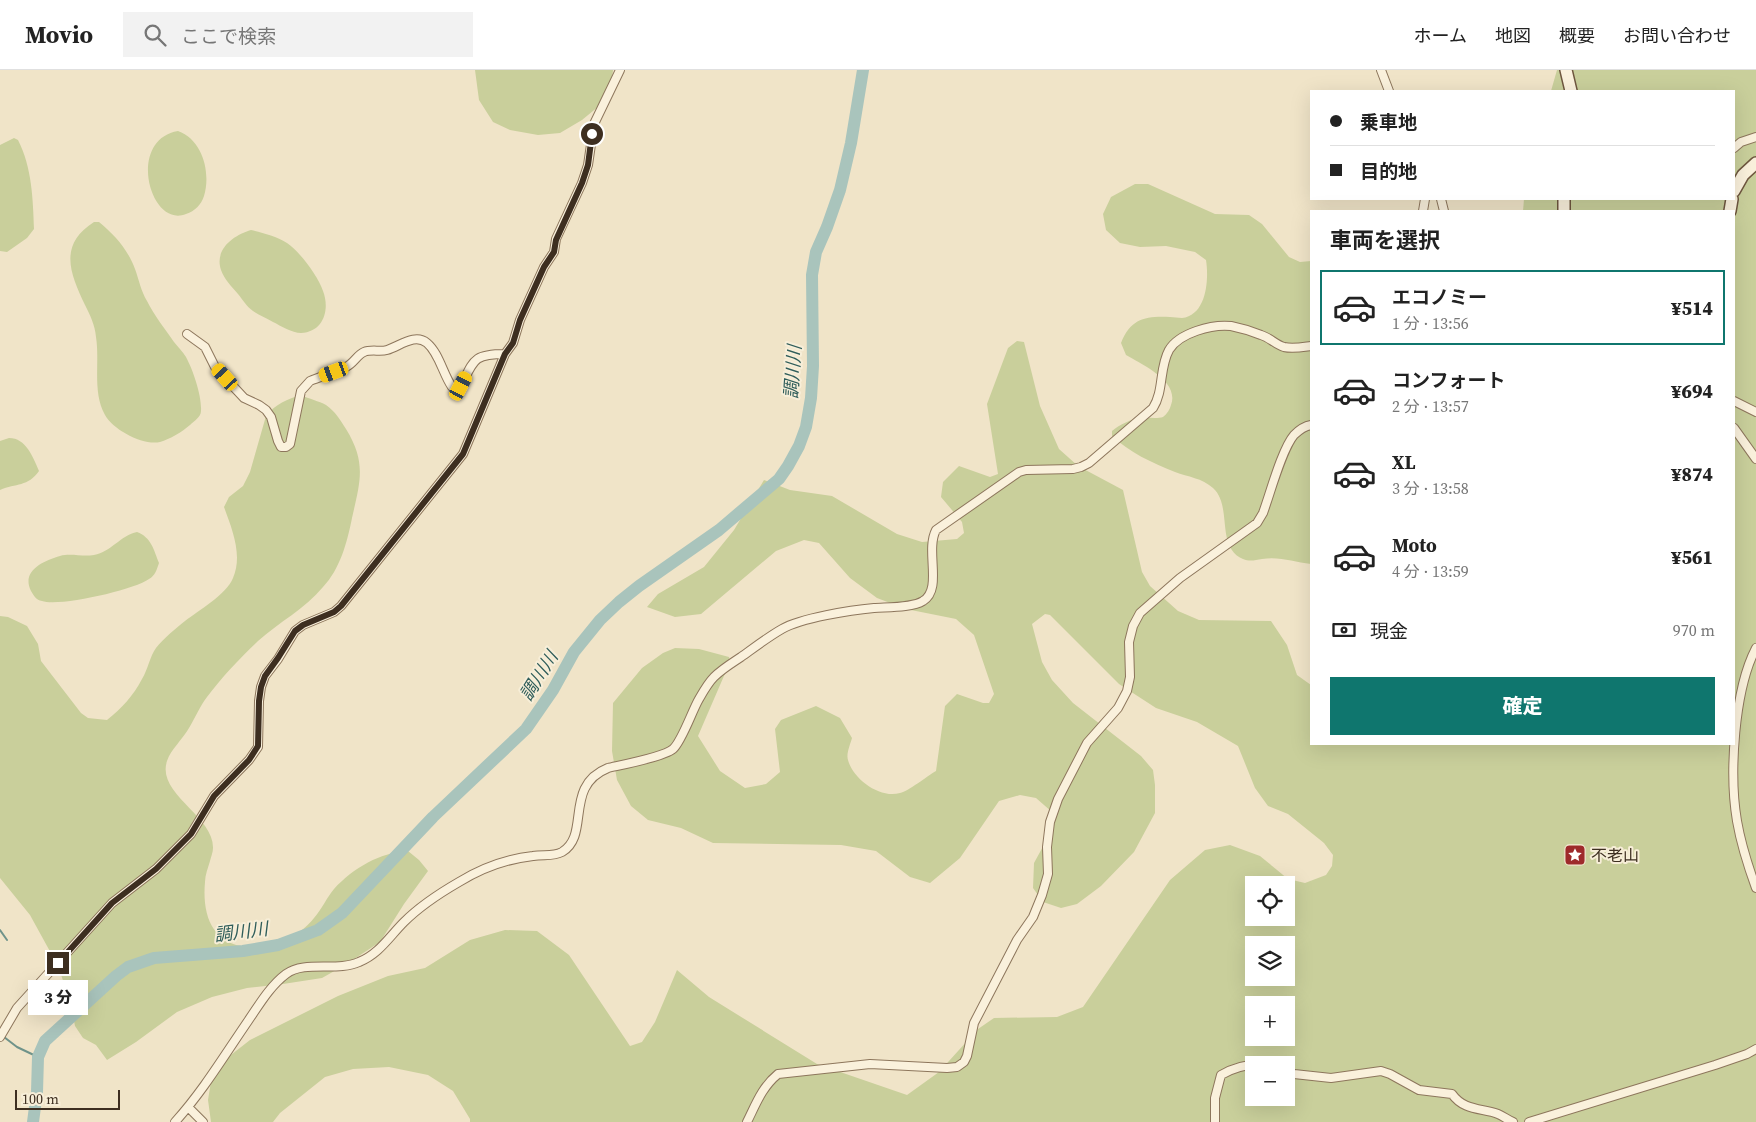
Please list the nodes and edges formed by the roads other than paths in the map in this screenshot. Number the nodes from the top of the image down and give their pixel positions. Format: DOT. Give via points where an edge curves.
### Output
graph roads {
  1 [pos="620,70"];
  2 [pos="1381,70"];
  3 [pos="1566,70"];
  4 [pos="1389,90"];
  5 [pos="1571,90"];
  6 [pos="1756,137"];
  7 [pos="1735,147"];
  8 [pos="1756,163"];
  9 [pos="1735,189"];
  10 [pos="187,334"];
  11 [pos="1310,346"];
  12 [pos="505,354"];
  13 [pos="1735,402"];
  14 [pos="1756,412"];
  15 [pos="1310,425"];
  16 [pos="1735,429"];
  17 [pos="1756,459"];
  18 [pos="1756,648"];
  19 [pos="1756,888"];
  20 [pos="0,1037"];
  21 [pos="1756,1049"];
  22 [pos="1245,1066"];
  23 [pos="1295,1074"];
  24 [pos="188,1107"];
  25 [pos="175,1122"];
  26 [pos="202,1122"];
  27 [pos="747,1122"];
  28 [pos="1215,1122"];
  29 [pos="1513,1122"];
  30 [pos="1529,1122"];
  1 -- 12 [label="street" via="594,124 582,183 556,240 554,252 544,267 513,343"];
  2 -- 4 [label="street"];
  3 -- 5 [label="main road"];
  6 -- 7 [label="street"];
  8 -- 9 [label="main road" via="1743,175"];
  10 -- 12 [label="street" via="205,348 215,367 244,398 266,410 278,442 286,448 290,444 301,391 306,384 348,366 361,353 386,350 410,340 425,341 432,348 447,380 457,388 474,361 481,356"];
  11 -- 24 [label="street" via="1283,346 1263,335 1230,326 1184,335 1168,351 1153,408 1089,463 1073,469 1019,472 936,530 931,547 933,584 923,602 801,622 767,638 713,678 674,748 666,754 599,771 591,778 584,788 572,843 563,852 506,861 466,878 405,921 375,954 358,963 296,968 287,973 267,994"];
  12 -- 20 [label="street" via="457,463 341,606 295,631 265,676 259,701 258,746 249,760 214,796 191,834 176,850 112,903 36,985 17,1008"];
  13 -- 14 [label="street"];
  15 -- 27 [label="street" via="1294,435 1286,448 1257,523 1180,578 1140,613 1129,642 1127,691 1118,708 1087,743 1058,799 1050,822 1048,874 1042,895 974,1022 964,1062 947,1068 870,1064 778,1074 760,1094"];
  16 -- 17 [label="street"];
  18 -- 19 [label="street" via="1748,662 1738,708 1734,759 1736,820"];
  21 -- 30 [label="street"];
  22 -- 28 [label="street" via="1221,1075 1215,1098"];
  23 -- 29 [label="street" via="1331,1078 1380,1071 1419,1090 1452,1094 1469,1108 1498,1114"];
  24 -- 25 [label="street"];
  24 -- 26 [label="street"];
}
